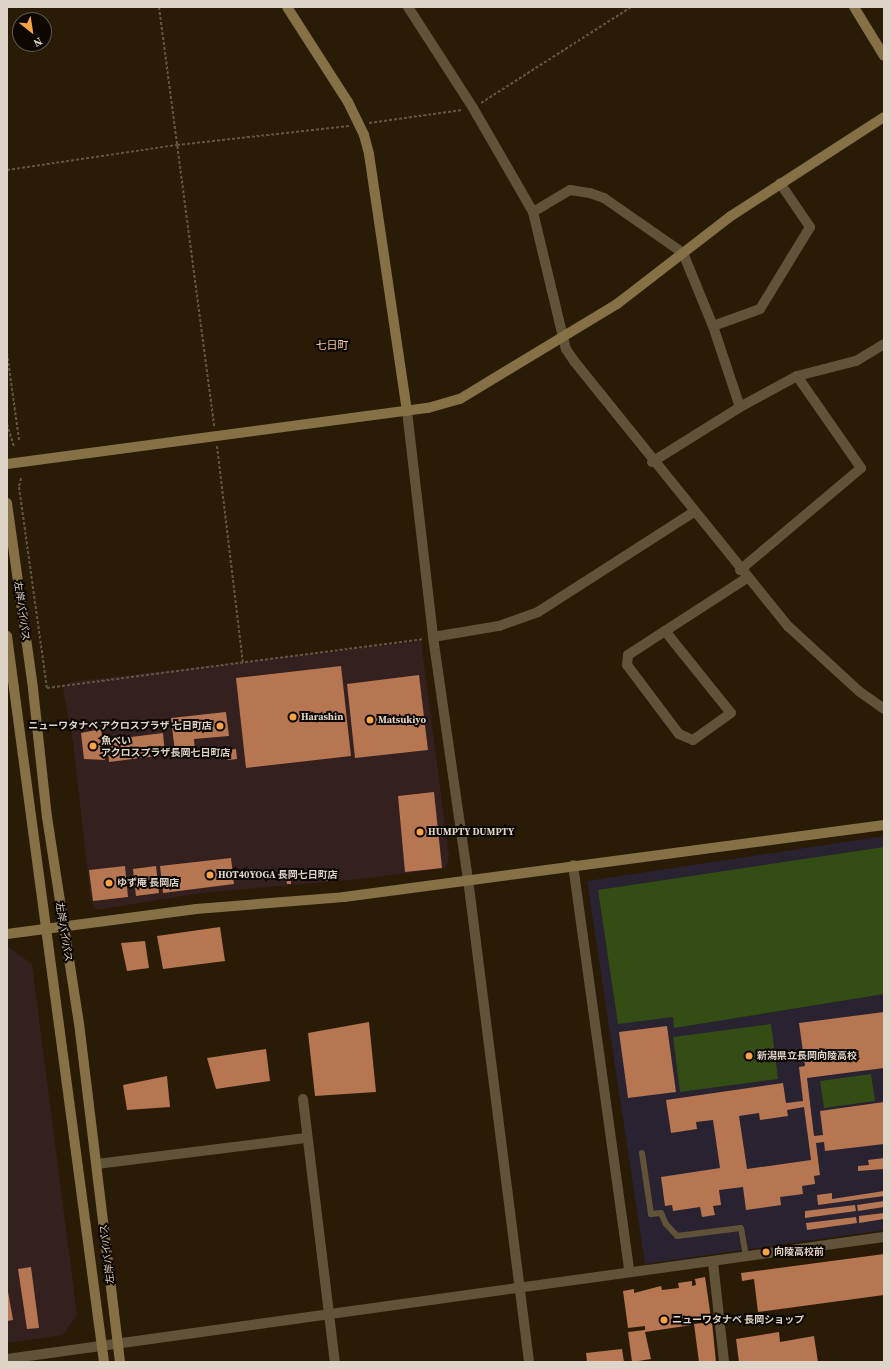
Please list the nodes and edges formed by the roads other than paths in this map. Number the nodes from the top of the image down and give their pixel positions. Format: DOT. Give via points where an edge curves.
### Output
graph roads {
  1 [pos="288,7"];
  2 [pos="408,7"];
  3 [pos="854,7"];
  4 [pos="884,56"];
  5 [pos="883,119"];
  6 [pos="780,183"];
  7 [pos="533,212"];
  8 [pos="683,253"];
  9 [pos="713,326"];
  10 [pos="564,338"];
  11 [pos="884,344"];
  12 [pos="797,376"];
  13 [pos="740,407"];
  14 [pos="407,411"];
  15 [pos="652,462"];
  16 [pos="7,464"];
  17 [pos="7,503"];
  18 [pos="694,512"];
  19 [pos="740,570"];
  20 [pos="747,578"];
  21 [pos="665,631"];
  22 [pos="7,636"];
  23 [pos="433,637"];
  24 [pos="884,709"];
  25 [pos="884,825"];
  26 [pos="573,865"];
  27 [pos="468,879"];
  28 [pos="63,927"];
  29 [pos="45,929"];
  30 [pos="7,934"];
  31 [pos="303,1099"];
  32 [pos="307,1138"];
  33 [pos="642,1152"];
  34 [pos="97,1164"];
  35 [pos="884,1237"];
  36 [pos="746,1257"];
  37 [pos="713,1262"];
  38 [pos="630,1271"];
  39 [pos="519,1288"];
  40 [pos="329,1314"];
  41 [pos="118,1343"];
  42 [pos="100,1345"];
  43 [pos="7,1358"];
  44 [pos="104,1362"];
  45 [pos="120,1362"];
  46 [pos="335,1362"];
  47 [pos="528,1362"];
  48 [pos="724,1362"];
  1 -- 14 [label="street" via="348,102 369,154"];
  2 -- 7 [label="street" via="473,108"];
  3 -- 4 [label="street"];
  5 -- 6 [label="street"];
  6 -- 8 [label="street"];
  6 -- 9 [label="street" via="810,227 760,309"];
  7 -- 8 [label="street" via="570,190 590,193 604,198"];
  7 -- 10 [label="street"];
  8 -- 9 [label="street"];
  8 -- 10 [label="street" via="617,304"];
  9 -- 13 [label="street"];
  10 -- 14 [label="street" via="460,399"];
  10 -- 15 [label="street" via="574,361"];
  11 -- 12 [label="street" via="856,361"];
  12 -- 13 [label="street"];
  12 -- 19 [label="street" via="861,468"];
  13 -- 15 [label="street"];
  14 -- 16 [label="street"];
  14 -- 23 [label="street"];
  15 -- 18 [label="street"];
  17 -- 28 [label="street, 左岸バイパス"];
  18 -- 19 [label="street"];
  18 -- 23 [label="street" via="538,612 499,626"];
  19 -- 20 [label="street"];
  20 -- 21 [label="street"];
  20 -- 24 [label="street" via="805,644 860,692"];
  21 -- 21 [label="street" via="628,655 627,665 679,734 694,740 731,713"];
  22 -- 29 [label="street, 左岸バイパス"];
  23 -- 27 [label="street"];
  25 -- 26 [label="street"];
  26 -- 27 [label="street"];
  26 -- 38 [label="street"];
  27 -- 28 [label="street" via="344,897 196,909"];
  27 -- 39 [label="street"];
  28 -- 29 [label="street"];
  28 -- 34 [label="street, 左岸バイパス"];
  29 -- 30 [label="street"];
  29 -- 42 [label="street, 左岸バイパス" via="50,950"];
  31 -- 32 [label="street"];
  32 -- 34 [label="street"];
  32 -- 40 [label="street"];
  33 -- 36 [label="lane" via="651,1214 661,1213 666,1224 677,1236 741,1228"];
  34 -- 41 [label="street, 左岸バイパス"];
  35 -- 36 [label="street"];
  36 -- 37 [label="street"];
  37 -- 38 [label="street"];
  37 -- 48 [label="street"];
  38 -- 39 [label="street"];
  39 -- 40 [label="street"];
  39 -- 47 [label="street"];
  40 -- 41 [label="street"];
  40 -- 46 [label="street"];
  41 -- 42 [label="street"];
  41 -- 45 [label="street, 左岸バイパス"];
  42 -- 43 [label="street"];
  42 -- 44 [label="street, 左岸バイパス"];
}
